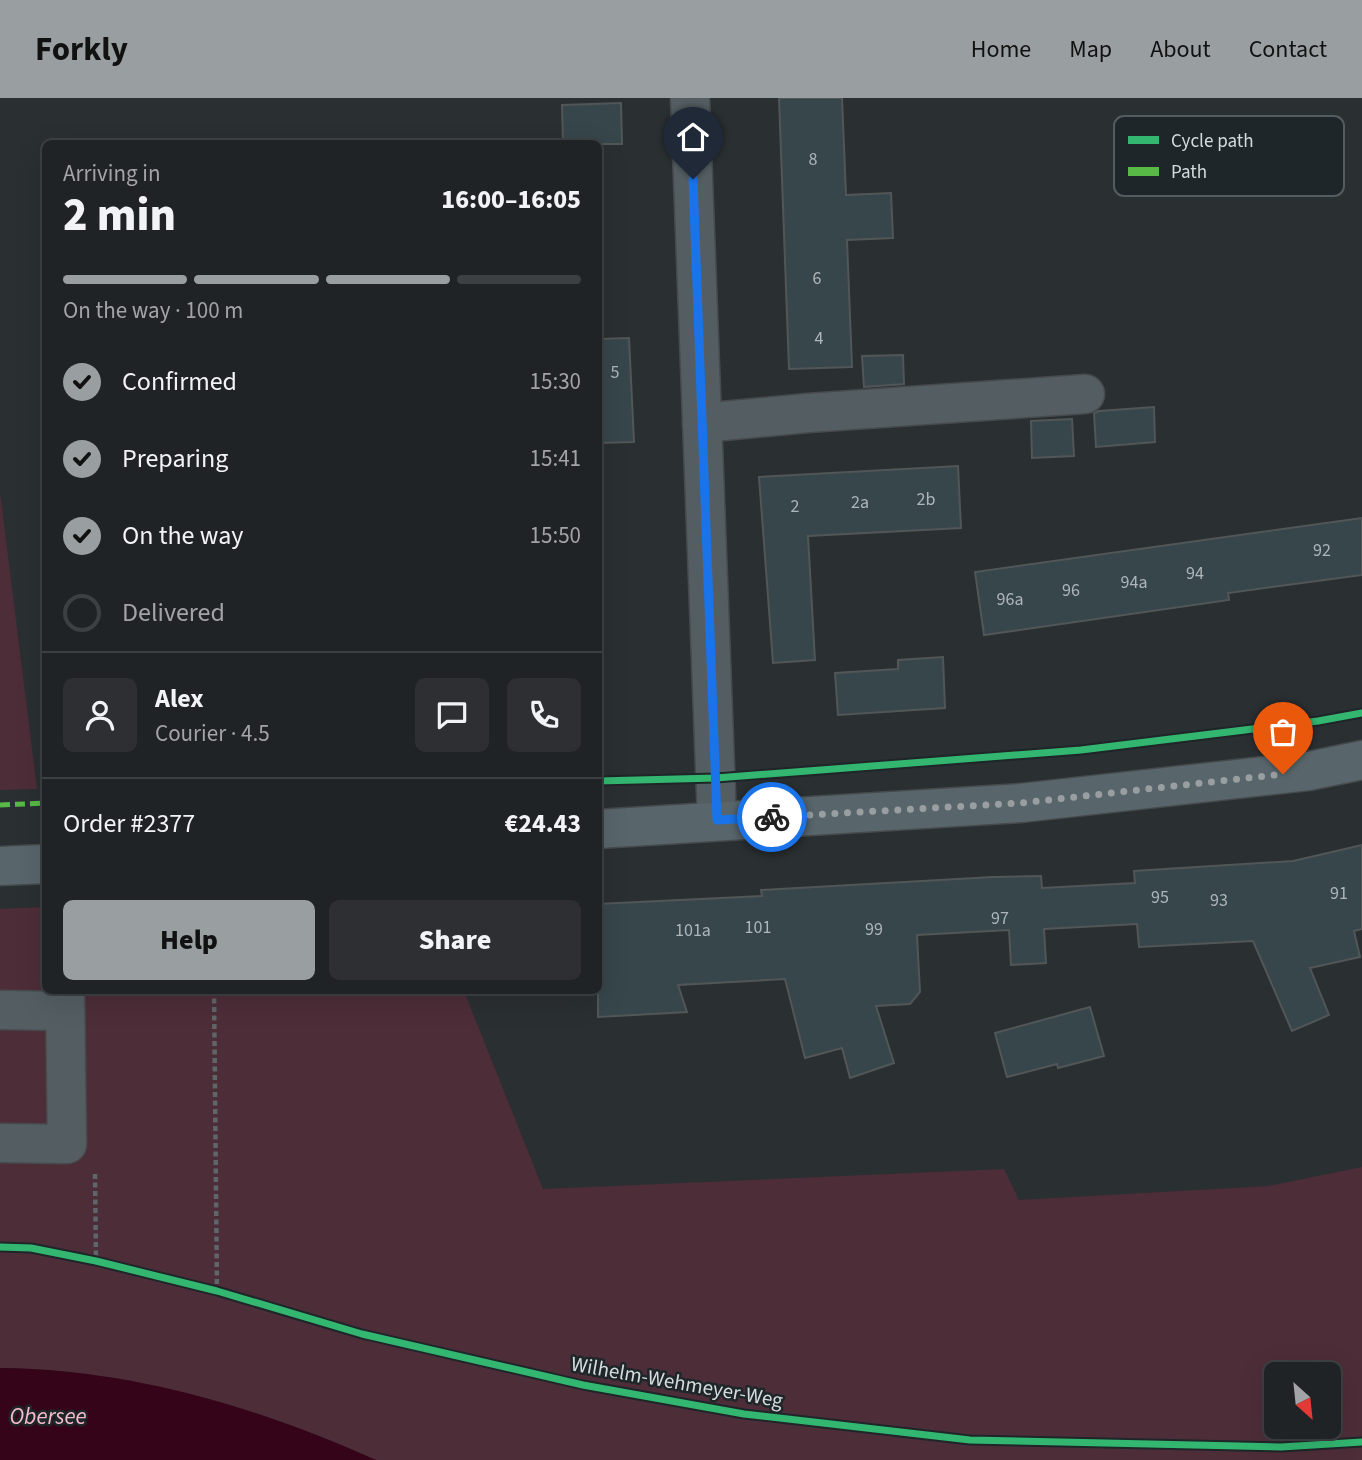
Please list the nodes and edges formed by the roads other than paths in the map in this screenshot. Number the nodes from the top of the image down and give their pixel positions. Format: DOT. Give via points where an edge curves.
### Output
graph roads {
  1 [pos="690,98"];
  2 [pos="1085,394"];
  3 [pos="702,423"];
  4 [pos="1362,760"];
  5 [pos="717,820"];
  6 [pos="602,829"];
  7 [pos="42,864"];
  8 [pos="0,866"];
  9 [pos="65,1001"];
  10 [pos="0,1010"];
  11 [pos="0,1143"];
  1 -- 3 [label="street"];
  2 -- 3 [label="street"];
  3 -- 5 [label="street"];
  4 -- 5 [label="main road" via="1309,771 1021,803"];
  5 -- 6 [label="main road"];
  7 -- 8 [label="main road"];
  9 -- 10 [label="street"];
  9 -- 11 [label="street" via="67,1144"];
}
